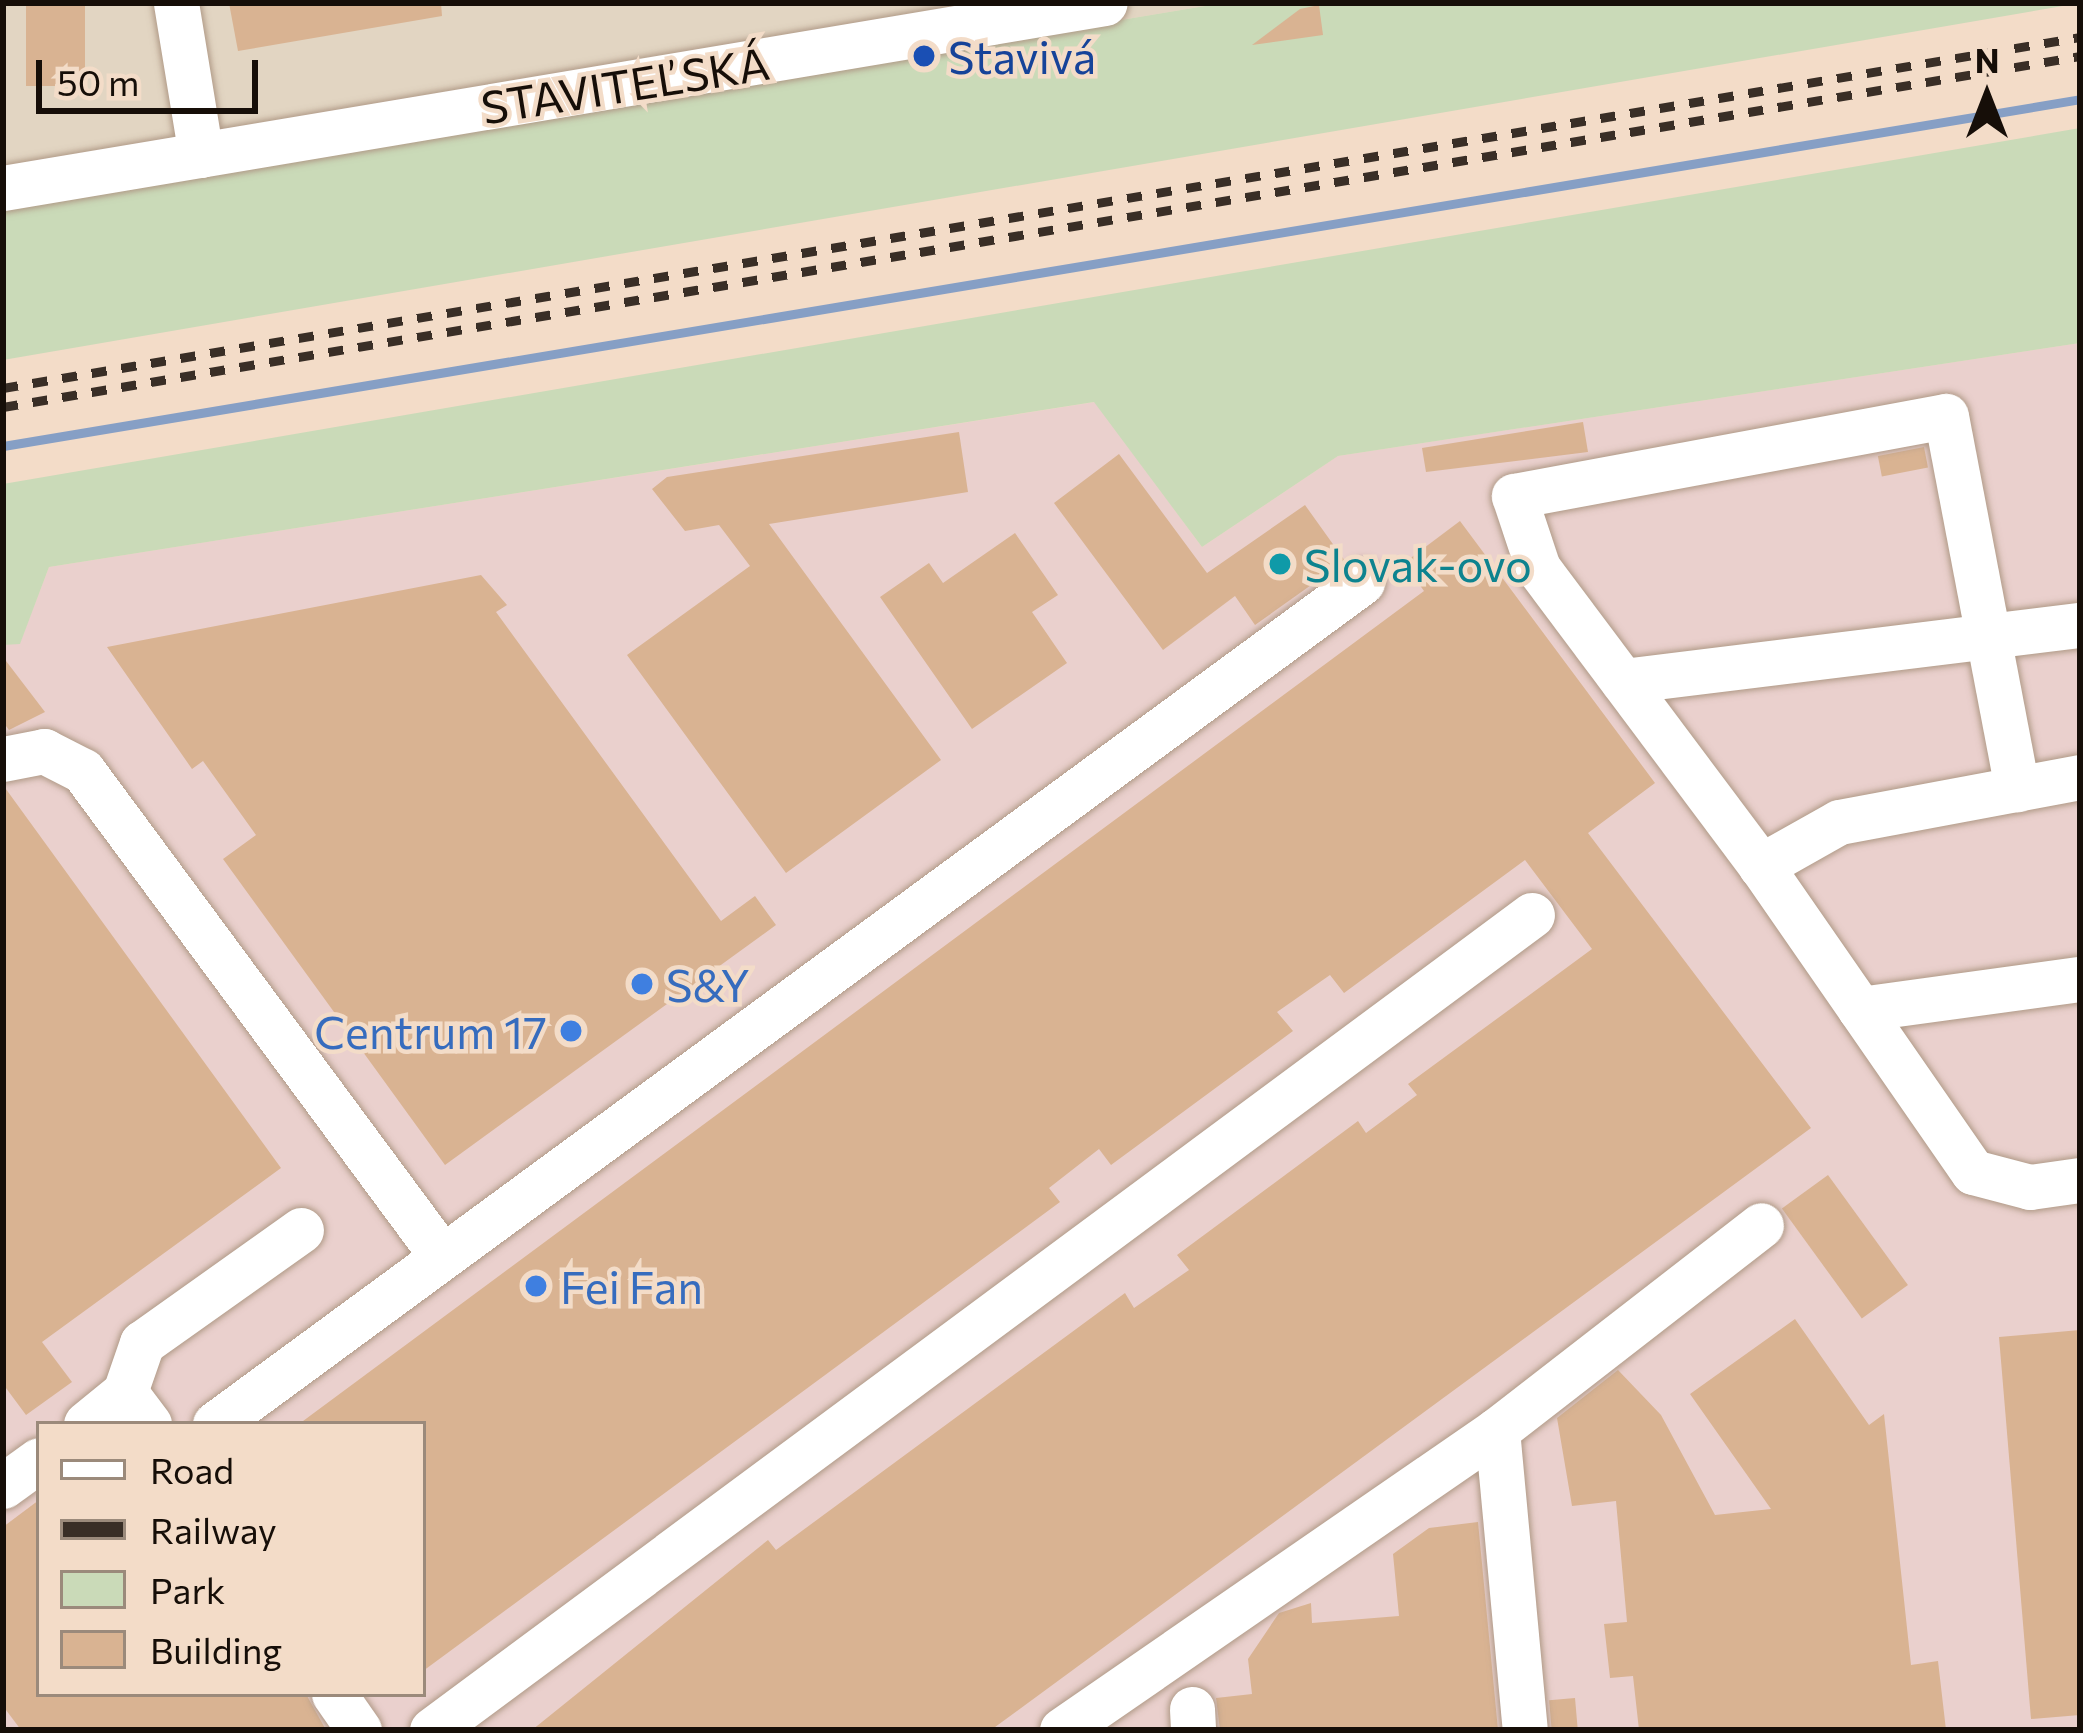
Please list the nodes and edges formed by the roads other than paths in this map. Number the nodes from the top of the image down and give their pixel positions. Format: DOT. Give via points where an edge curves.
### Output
graph roads {
  1 [pos="176,3"];
  2 [pos="1105,3"];
  3 [pos="954,15"];
  4 [pos="201,155"];
  5 [pos="3,188"];
  6 [pos="1362,582"];
  7 [pos="2080,625"];
  8 [pos="1988,638"];
  9 [pos="1623,681"];
  10 [pos="3,759"];
  11 [pos="2080,778"];
  12 [pos="2017,789"];
  13 [pos="1761,866"];
  14 [pos="1532,915"];
  15 [pos="2080,979"];
  16 [pos="1860,1009"];
  17 [pos="2080,1180"];
  18 [pos="1761,1225"];
  19 [pos="302,1230"];
  20 [pos="441,1255"];
  21 [pos="137,1408"];
  22 [pos="96,1421"];
  23 [pos="218,1421"];
  24 [pos="1497,1430"];
  25 [pos="36,1462"];
  26 [pos="3,1486"];
  27 [pos="336,1697"];
  28 [pos="358,1730"];
  29 [pos="432,1730"];
  30 [pos="1062,1730"];
  31 [pos="1525,1730"];
  1 -- 4 [label="street"];
  2 -- 3 [label="street, STAVITEĽSKÁ"];
  3 -- 4 [label="street, STAVITEĽSKÁ"];
  4 -- 5 [label="street, STAVITEĽSKÁ"];
  6 -- 20 [label="street"];
  7 -- 8 [label="street"];
  8 -- 9 [label="street"];
  8 -- 9 [label="street" via="1946,416 1514,496 1538,568"];
  8 -- 12 [label="street"];
  9 -- 13 [label="street"];
  10 -- 20 [label="street" via="44,752 82,771"];
  11 -- 12 [label="street"];
  12 -- 13 [label="street" via="1839,822"];
  13 -- 16 [label="street"];
  14 -- 29 [label="street"];
  15 -- 16 [label="street"];
  16 -- 17 [label="street" via="1972,1172 2030,1187"];
  18 -- 24 [label="street"];
  19 -- 21 [label="street" via="142,1343"];
  20 -- 23 [label="street"];
  21 -- 22 [label="street"];
  24 -- 30 [label="street"];
  24 -- 31 [label="street"];
  25 -- 26 [label="street"];
  27 -- 28 [label="street"];
}
